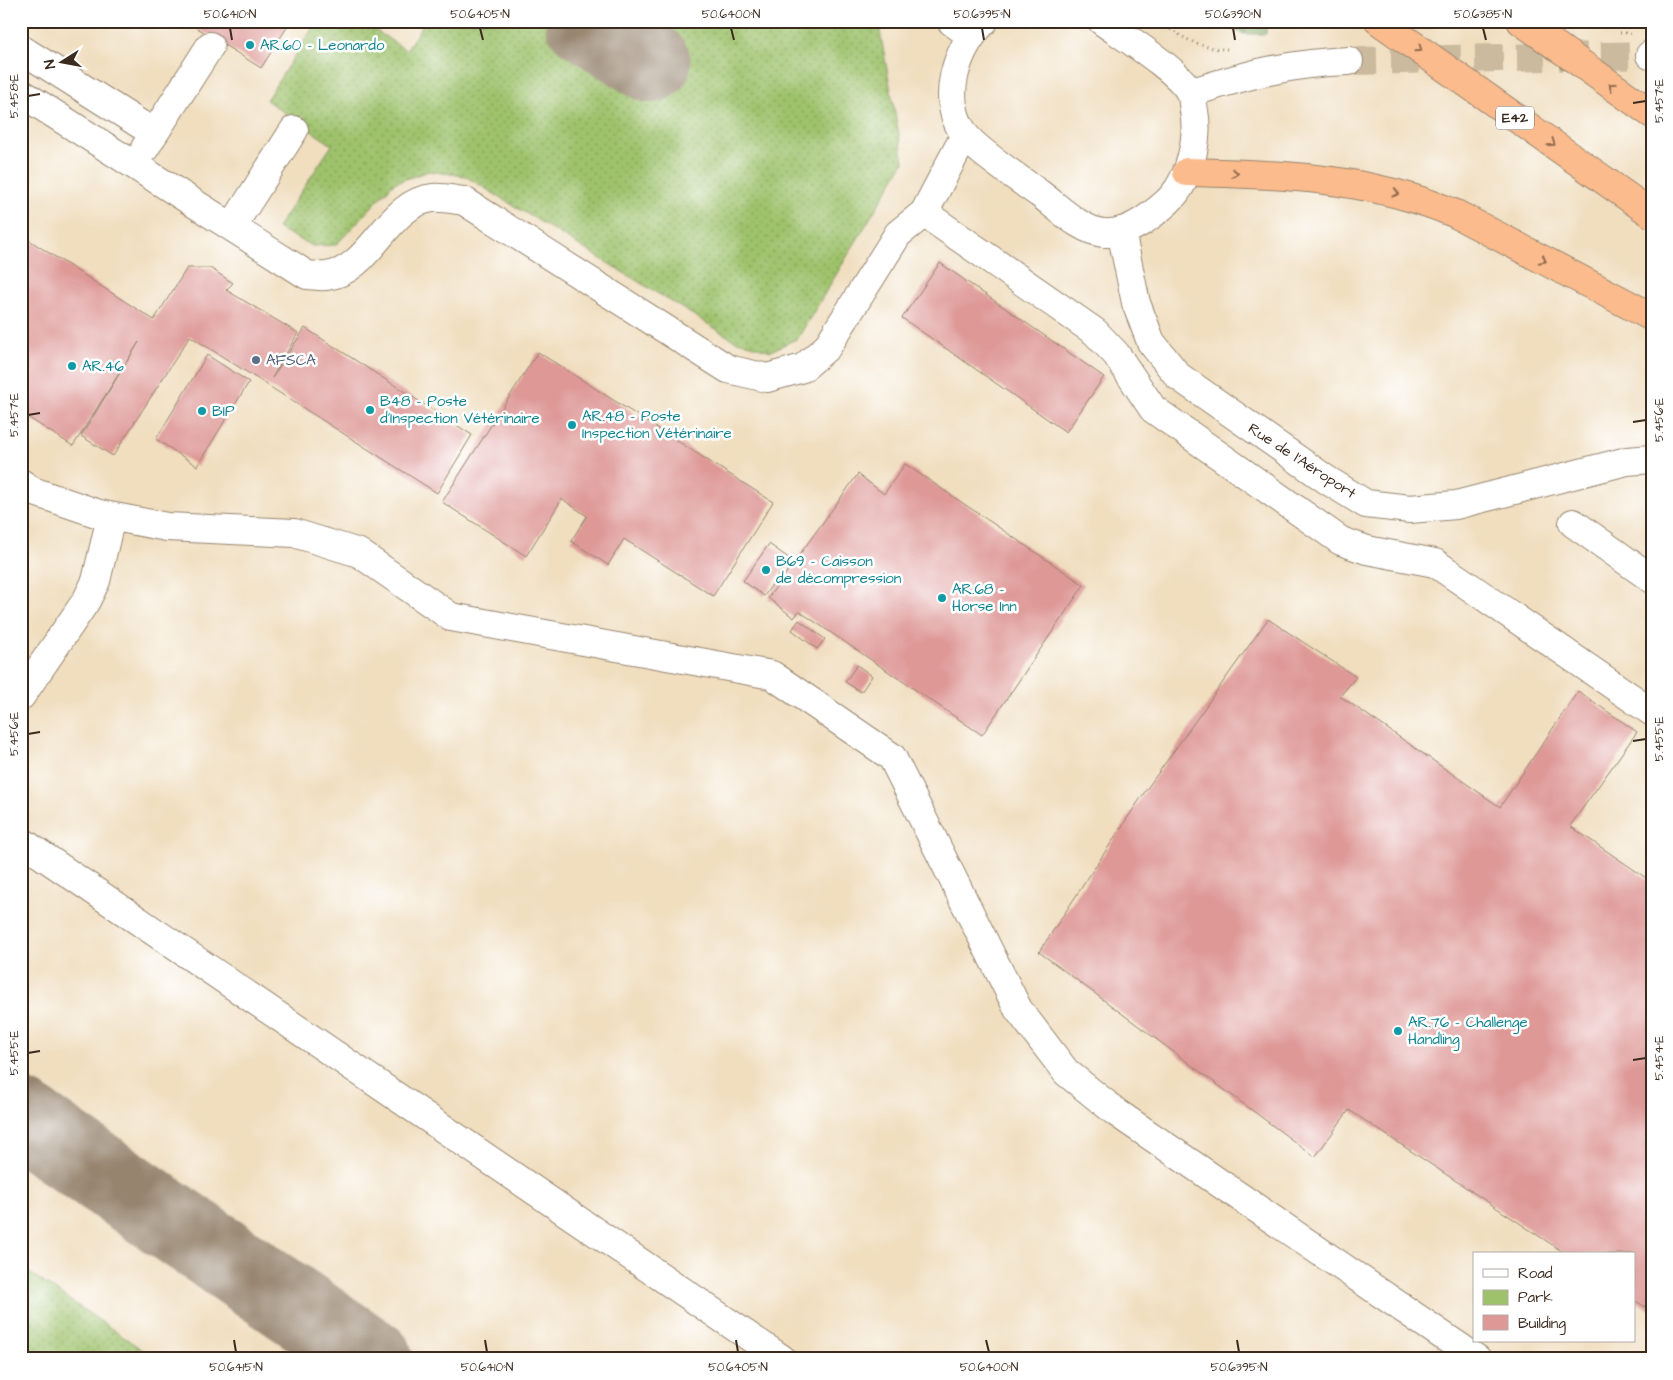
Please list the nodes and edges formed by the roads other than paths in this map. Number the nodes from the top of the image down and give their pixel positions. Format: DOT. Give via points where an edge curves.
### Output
graph roads {
  1 [pos="1102,21"];
  2 [pos="1379,21"];
  3 [pos="1521,21"];
  4 [pos="968,26"];
  5 [pos="210,46"];
  6 [pos="21,49"];
  7 [pos="1349,61"];
  8 [pos="21,93"];
  9 [pos="1190,93"];
  10 [pos="1652,114"];
  11 [pos="294,130"];
  12 [pos="154,133"];
  13 [pos="965,135"];
  14 [pos="134,165"];
  15 [pos="1186,172"];
  16 [pos="924,213"];
  17 [pos="1652,214"];
  18 [pos="232,227"];
  19 [pos="1121,231"];
  20 [pos="1652,317"];
  21 [pos="1652,459"];
  22 [pos="21,483"];
  23 [pos="111,517"];
  24 [pos="1573,523"];
  25 [pos="1652,579"];
  26 [pos="21,696"];
  27 [pos="1652,712"];
  28 [pos="22,841"];
  29 [pos="782,1359"];
  30 [pos="1477,1359"];
  1 -- 9 [label="street" via="1159,63"];
  2 -- 17 [label="highway, E42, one-way"];
  10 -- 3 [label="highway, one-way"];
  4 -- 13 [label="street" via="952,82 953,103"];
  5 -- 12 [label="street"];
  6 -- 12 [label="street"];
  7 -- 9 [label="street" via="1291,65"];
  8 -- 14 [label="street"];
  9 -- 15 [label="street" via="1195,119 1194,146"];
  11 -- 18 [label="street"];
  12 -- 14 [label="street"];
  13 -- 16 [label="street"];
  13 -- 19 [label="street" via="1089,229 1104,233"];
  14 -- 18 [label="street"];
  15 -- 19 [label="street" via="1173,196 1155,213"];
  15 -- 20 [label="highway, one-way" via="1294,175 1382,189 1423,200 1456,214"];
  16 -- 18 [label="street" via="898,234 827,347 803,368 767,378 728,369 464,201 432,198 401,211 360,258 341,272 326,276 307,275"];
  16 -- 27 [label="street" via="1095,332 1116,354 1153,409 1342,541 1367,550 1435,563"];
  19 -- 21 [label="street, Rue de l'Aéroport" via="1136,303 1151,342 1178,376 1366,504 1410,509 1456,505 1627,460"];
  22 -- 23 [label="street" via="32,490"];
  23 -- 26 [label="street" via="96,581 86,601"];
  23 -- 30 [label="street" via="167,527 294,533 359,553 451,617 772,676 892,757 1018,1010 1066,1072 1117,1113"];
  24 -- 25 [label="street"];
  28 -- 29 [label="street"];
}
